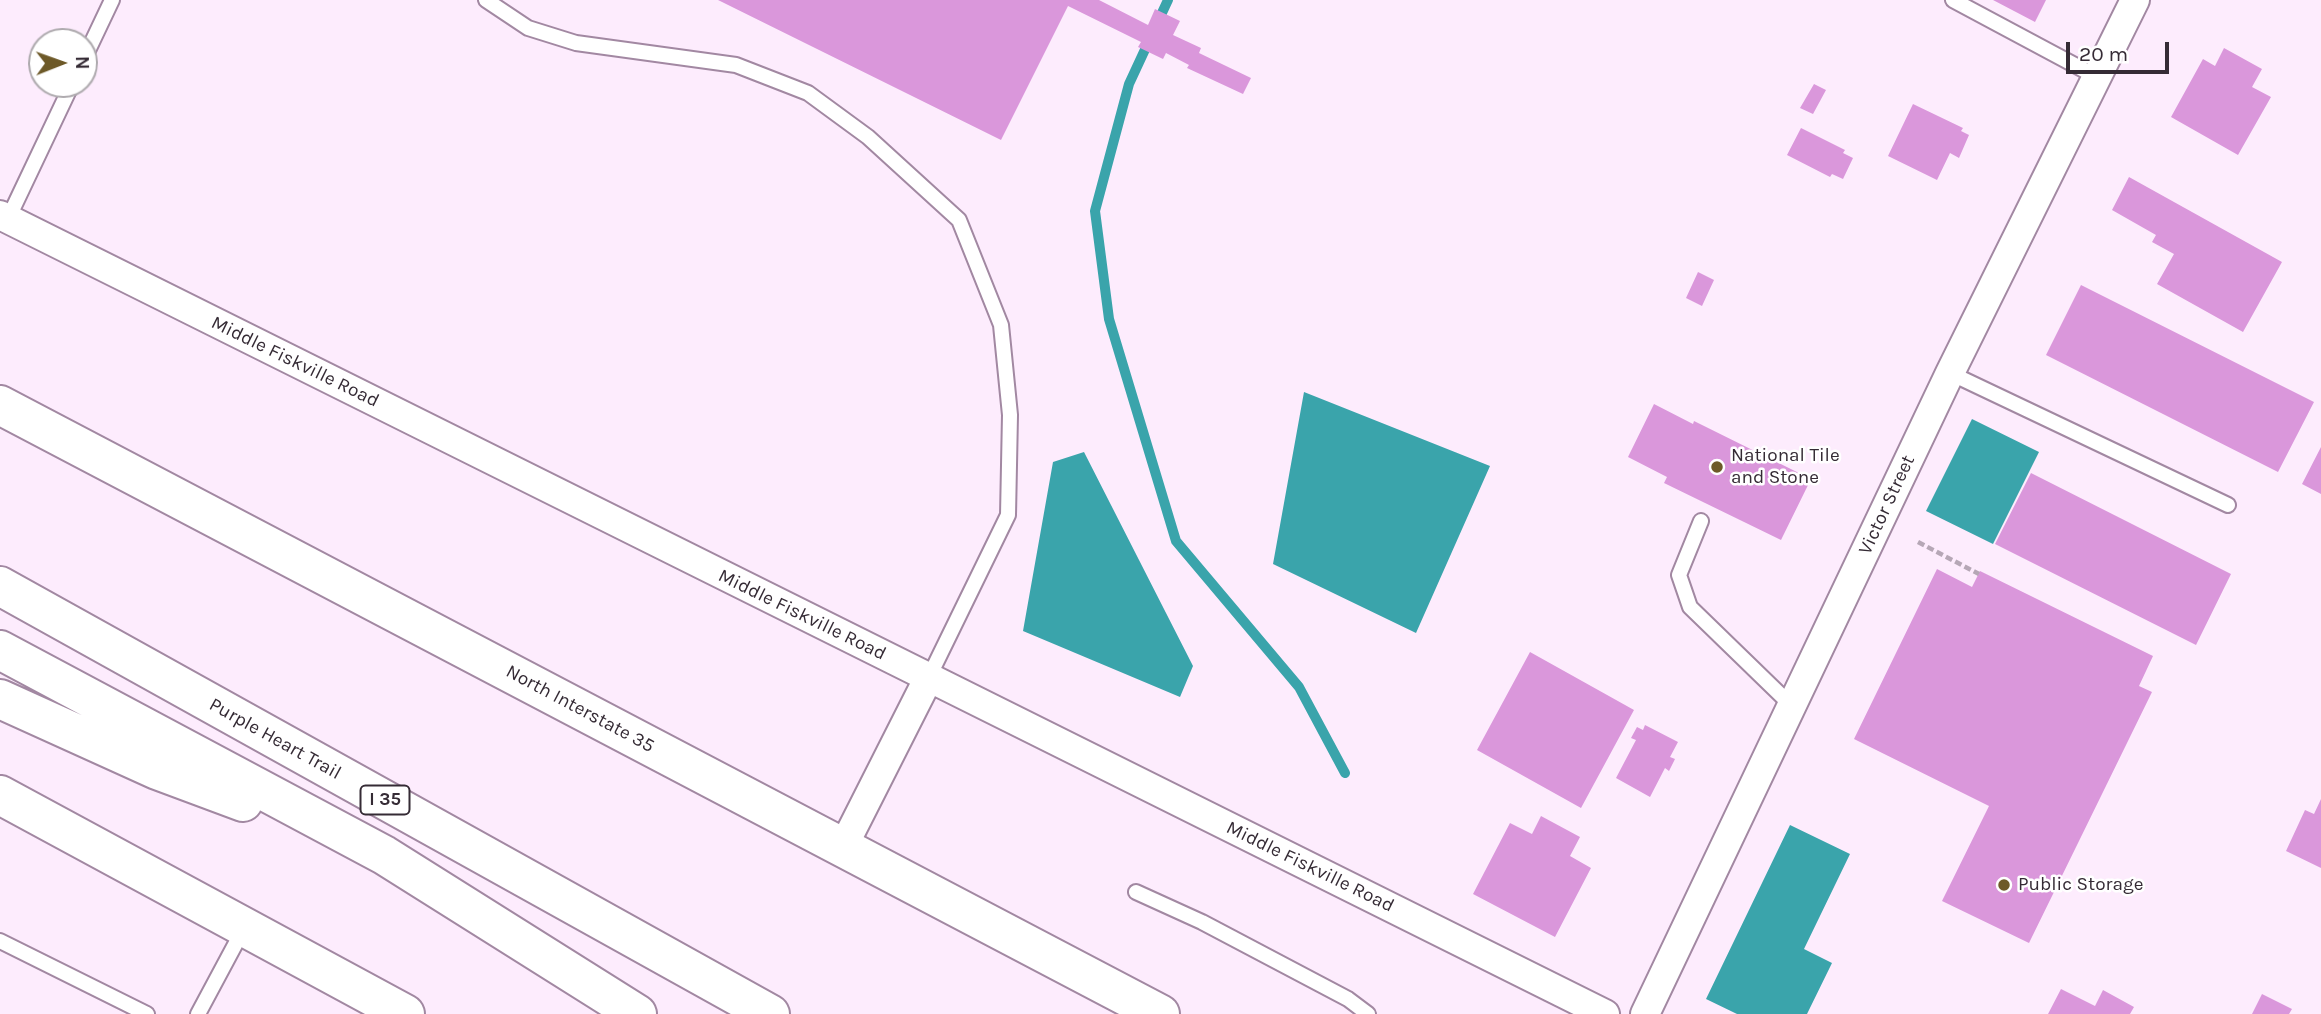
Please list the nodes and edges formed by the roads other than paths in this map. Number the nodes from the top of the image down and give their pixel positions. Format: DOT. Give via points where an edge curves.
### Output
graph roads {
  1 [pos="112,0"];
  2 [pos="486,0"];
  3 [pos="1953,0"];
  4 [pos="2135,0"];
  5 [pos="98,30"];
  6 [pos="2097,77"];
  7 [pos="65,98"];
  8 [pos="4,217"];
  9 [pos="1950,373"];
  10 [pos="0,404"];
  11 [pos="2228,505"];
  12 [pos="1701,521"];
  13 [pos="0,586"];
  14 [pos="0,650"];
  15 [pos="929,677"];
  16 [pos="0,699"];
  17 [pos="1792,706"];
  18 [pos="0,795"];
  19 [pos="844,847"];
  20 [pos="384,855"];
  21 [pos="1136,892"];
  22 [pos="244,927"];
  23 [pos="0,941"];
  24 [pos="147,1014"];
  25 [pos="198,1014"];
  26 [pos="405,1014"];
  27 [pos="637,1014"];
  28 [pos="770,1014"];
  29 [pos="1160,1014"];
  30 [pos="1368,1014"];
  31 [pos="1605,1014"];
  32 [pos="1645,1014"];
  1 -- 5 [label="lane"];
  2 -- 15 [label="lane" via="528,28 576,43 736,65 808,93 868,137 958,220 1000,325 1010,415 1008,514"];
  3 -- 6 [label="lane"];
  4 -- 6 [label="street, Victor Street"];
  6 -- 9 [label="street, Victor Street"];
  7 -- 8 [label="lane"];
  8 -- 15 [label="street, Middle Fiskville Road"];
  9 -- 11 [label="lane"];
  9 -- 17 [label="street, Victor Street"];
  10 -- 19 [label="main road, North Interstate 35"];
  12 -- 17 [label="lane" via="1679,575 1690,607"];
  13 -- 28 [label="main road, Purple Heart Trail / I 35"];
  14 -- 20 [label="main road, I 35"];
  15 -- 19 [label="street"];
  15 -- 31 [label="street, Middle Fiskville Road"];
  16 -- 20 [label="main road" via="157,770"];
  17 -- 32 [label="street, Victor Street"];
  18 -- 22 [label="main road"];
  19 -- 29 [label="main road, North Interstate 35"];
  20 -- 27 [label="main road, I 35"];
  21 -- 30 [label="lane" via="1202,922"];
  22 -- 25 [label="lane"];
  22 -- 26 [label="main road"];
  23 -- 24 [label="lane"];
}
